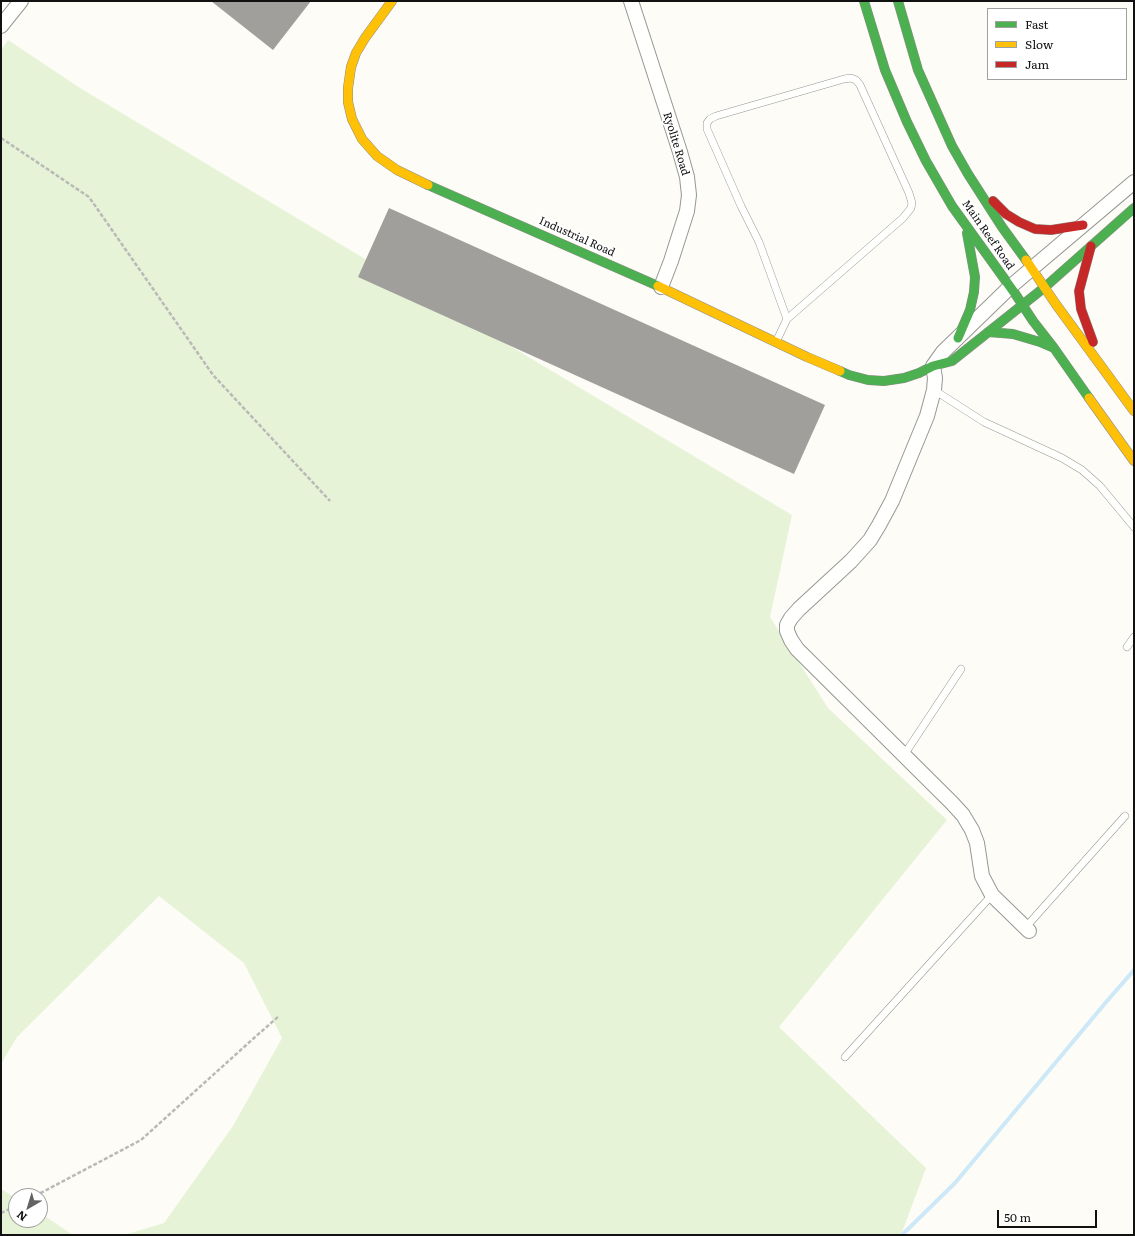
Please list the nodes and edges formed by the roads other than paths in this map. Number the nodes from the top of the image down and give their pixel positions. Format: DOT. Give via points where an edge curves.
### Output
graph roads {
  1 [pos="20,1"];
  2 [pos="392,1"];
  3 [pos="632,1"];
  4 [pos="864,1"];
  5 [pos="898,1"];
  6 [pos="1,26"];
  7 [pos="968,174"];
  8 [pos="1134,182"];
  9 [pos="1134,208"];
  10 [pos="1083,225"];
  11 [pos="966,226"];
  12 [pos="1091,246"];
  13 [pos="1032,269"];
  14 [pos="661,287"];
  15 [pos="1010,287"];
  16 [pos="1045,287"];
  17 [pos="1023,304"];
  18 [pos="787,319"];
  19 [pos="988,332"];
  20 [pos="958,338"];
  21 [pos="776,342"];
  22 [pos="1054,348"];
  23 [pos="933,366"];
  24 [pos="1106,373"];
  25 [pos="934,390"];
  26 [pos="1134,411"];
  27 [pos="1134,461"];
  28 [pos="1134,527"];
  29 [pos="1134,637"];
  30 [pos="1127,647"];
  31 [pos="961,669"];
  32 [pos="904,755"];
  33 [pos="1125,816"];
  34 [pos="992,895"];
  35 [pos="1027,929"];
  36 [pos="845,1057"];
  1 -- 6 [label="street"];
  2 -- 14 [label="main road, Industrial Road" via="356,53 348,88 352,119 362,139 377,156 418,181"];
  3 -- 14 [label="street, Ryolite Road" via="680,152 689,195 687,211"];
  4 -- 11 [label="main road, Main Reef Road" via="885,70 907,122 926,161"];
  5 -- 7 [label="main road, Main Reef Road" via="918,70 952,146"];
  7 -- 10 [label="main road" via="1006,214 1019,222 1035,229 1051,230"];
  7 -- 13 [label="main road, Main Reef Road"];
  8 -- 10 [label="street"];
  9 -- 12 [label="main road, Industrial Road"];
  10 -- 13 [label="street"];
  11 -- 15 [label="main road, Main Reef Road"];
  11 -- 20 [label="main road" via="975,277 974,292 970,310"];
  12 -- 16 [label="main road, Industrial Road"];
  12 -- 24 [label="main road" via="1079,291 1081,309"];
  13 -- 15 [label="street"];
  13 -- 16 [label="main road, Main Reef Road"];
  14 -- 21 [label="main road, Industrial Road"];
  15 -- 17 [label="main road, Main Reef Road"];
  15 -- 20 [label="street"];
  16 -- 17 [label="main road, Industrial Road"];
  16 -- 24 [label="main road, Main Reef Road"];
  17 -- 19 [label="main road, Industrial Road"];
  17 -- 22 [label="main road, Main Reef Road"];
  18 -- 18 [label="lane" via="903,218 911,208 909,193 863,92 858,83 851,78 716,116 707,123 707,129 759,242"];
  18 -- 21 [label="lane"];
  19 -- 22 [label="main road" via="1013,334"];
  19 -- 23 [label="main road, Industrial Road" via="952,361"];
  20 -- 23 [label="street"];
  21 -- 23 [label="main road, Industrial Road" via="848,375 868,380 904,378"];
  22 -- 27 [label="main road, Main Reef Road"];
  23 -- 25 [label="street"];
  24 -- 26 [label="main road, Main Reef Road"];
  25 -- 28 [label="lane" via="984,422 1082,470 1100,486"];
  25 -- 32 [label="street" via="892,501 870,540 799,609 787,625 787,631 797,649"];
  29 -- 30 [label="lane"];
  31 -- 32 [label="lane"];
  32 -- 34 [label="street" via="963,815 977,843 982,876"];
  33 -- 35 [label="lane"];
  34 -- 35 [label="street"];
  34 -- 36 [label="lane"];
}
